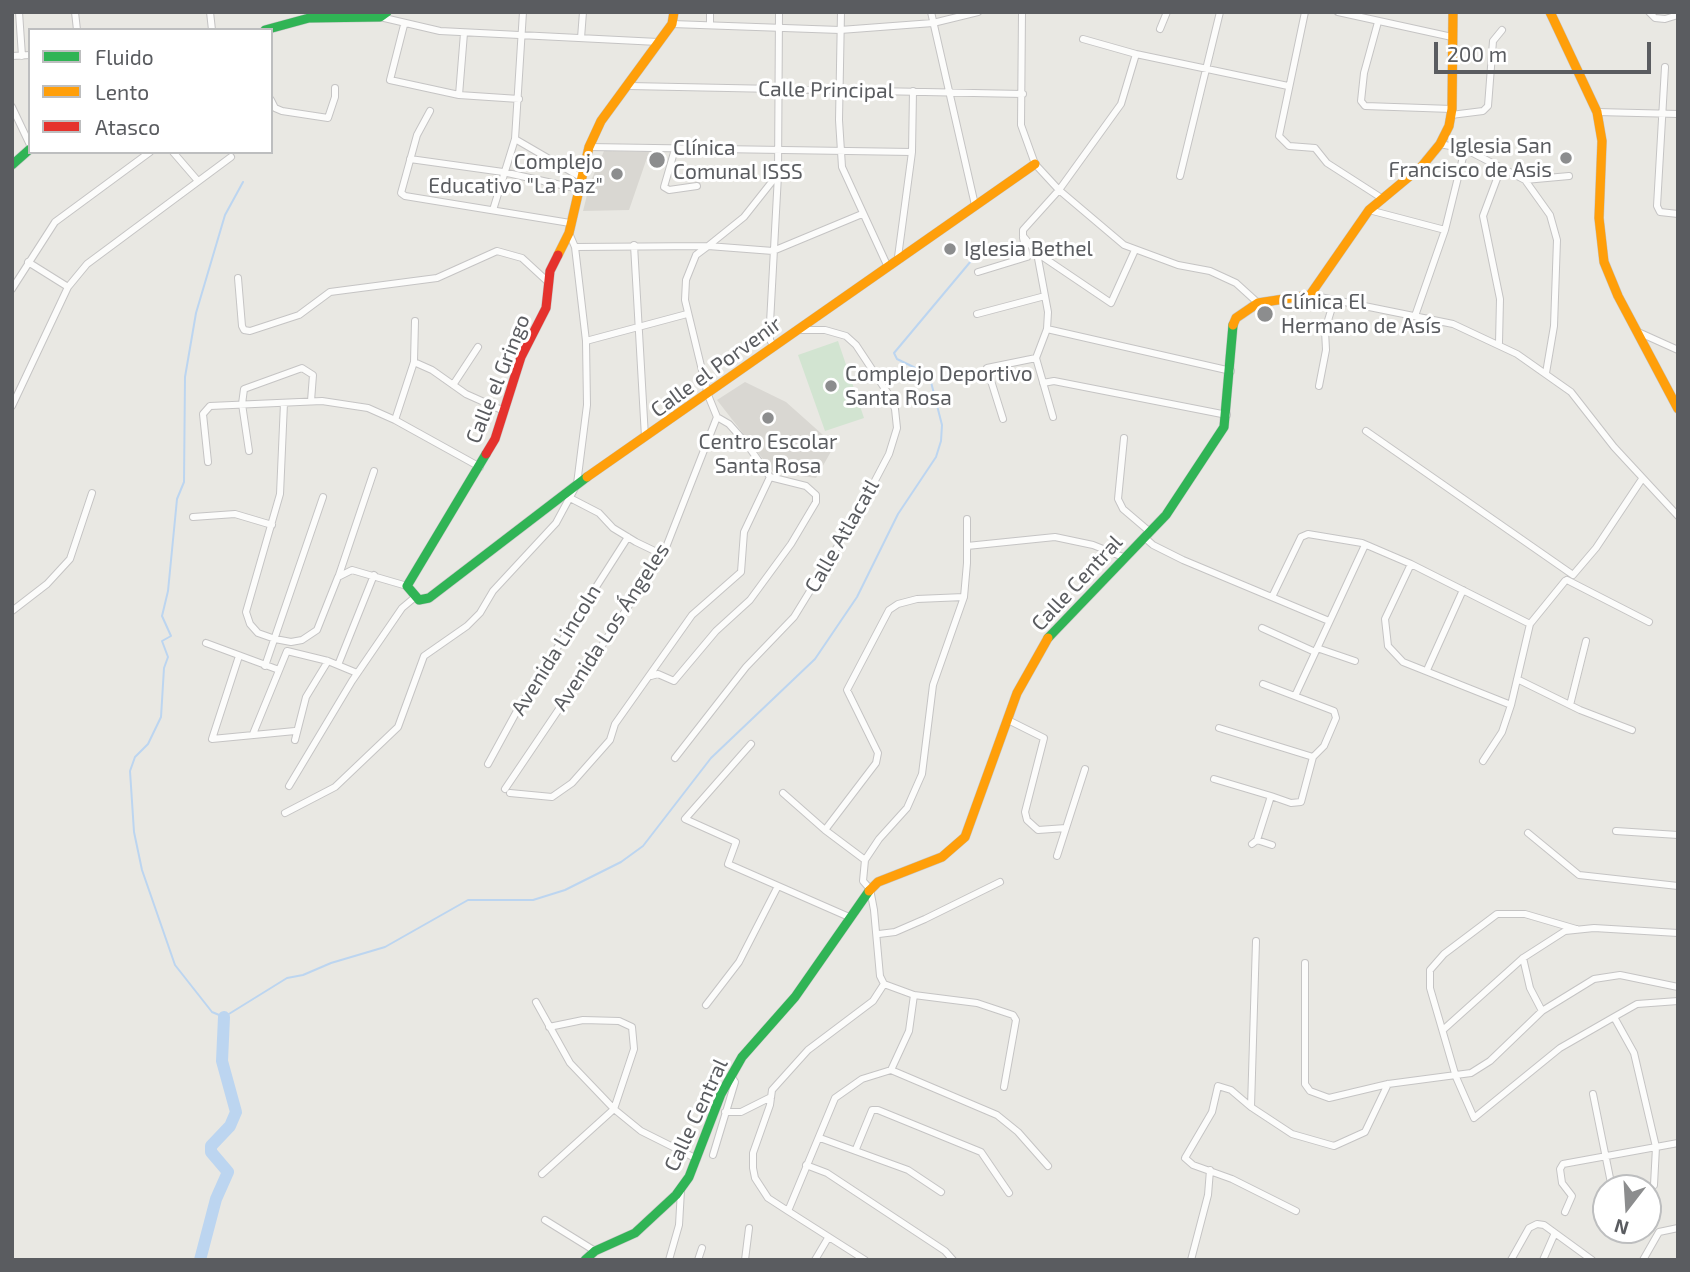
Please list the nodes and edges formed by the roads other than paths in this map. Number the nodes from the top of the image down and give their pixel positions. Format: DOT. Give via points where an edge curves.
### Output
graph roads {
  1 [pos="19,12"];
  2 [pos="523,12"];
  3 [pos="583,12"];
  4 [pos="674,12"];
  5 [pos="710,12"];
  6 [pos="779,12"];
  7 [pos="841,12"];
  8 [pos="931,12"];
  9 [pos="978,12"];
  10 [pos="1021,12"];
  11 [pos="1167,12"];
  12 [pos="1220,12"];
  13 [pos="1305,12"];
  14 [pos="1338,12"];
  15 [pos="1453,12"];
  16 [pos="1550,12"];
  17 [pos="1649,12"];
  18 [pos="383,15"];
  19 [pos="1678,15"];
  20 [pos="1378,22"];
  21 [pos="933,23"];
  22 [pos="672,24"];
  23 [pos="404,25"];
  24 [pos="710,25"];
  25 [pos="272,28"];
  26 [pos="780,28"];
  27 [pos="1160,29"];
  28 [pos="840,30"];
  29 [pos="1502,30"];
  30 [pos="464,33"];
  31 [pos="522,37"];
  32 [pos="1452,37"];
  33 [pos="581,38"];
  34 [pos="1083,39"];
  35 [pos="658,42"];
  36 [pos="1136,54"];
  37 [pos="28,55"];
  38 [pos="12,56"];
  39 [pos="22,56"];
  40 [pos="1665,67"];
  41 [pos="1207,69"];
  42 [pos="629,86"];
  43 [pos="1288,86"];
  44 [pos="335,88"];
  45 [pos="777,89"];
  46 [pos="840,90"];
  47 [pos="913,91"];
  48 [pos="947,92"];
  49 [pos="1023,94"];
  50 [pos="459,95"];
  51 [pos="519,99"];
  52 [pos="273,104"];
  53 [pos="12,107"];
  54 [pos="430,111"];
  55 [pos="1452,112"];
  56 [pos="1597,112"];
  57 [pos="1662,114"];
  58 [pos="1678,114"];
  59 [pos="515,139"];
  60 [pos="28,143"];
  61 [pos="1440,144"];
  62 [pos="589,147"];
  63 [pos="28,149"];
  64 [pos="675,149"];
  65 [pos="1465,149"];
  66 [pos="778,151"];
  67 [pos="840,151"];
  68 [pos="912,152"];
  69 [pos="147,154"];
  70 [pos="175,154"];
  71 [pos="231,157"];
  72 [pos="410,159"];
  73 [pos="1035,164"];
  74 [pos="12,165"];
  75 [pos="1502,168"];
  76 [pos="503,172"];
  77 [pos="778,174"];
  78 [pos="1181,176"];
  79 [pos="1569,176"];
  80 [pos="582,178"];
  81 [pos="1525,180"];
  82 [pos="198,181"];
  83 [pos="697,186"];
  84 [pos="579,189"];
  85 [pos="1059,190"];
  86 [pos="1383,198"];
  87 [pos="975,205"];
  88 [pos="493,210"];
  89 [pos="1369,210"];
  90 [pos="862,214"];
  91 [pos="1678,214"];
  92 [pos="570,228"];
  93 [pos="1445,230"];
  94 [pos="1023,236"];
  95 [pos="634,245"];
  96 [pos="708,246"];
  97 [pos="575,247"];
  98 [pos="1135,250"];
  99 [pos="773,251"];
  100 [pos="1037,253"];
  101 [pos="898,257"];
  102 [pos="28,262"];
  103 [pos="887,265"];
  104 [pos="978,272"];
  105 [pos="238,278"];
  106 [pos="547,281"];
  107 [pos="68,288"];
  108 [pos="12,289"];
  109 [pos="1310,295"];
  110 [pos="1045,296"];
  111 [pos="1334,300"];
  112 [pos="1258,303"];
  113 [pos="687,314"];
  114 [pos="977,314"];
  115 [pos="1415,316"];
  116 [pos="415,321"];
  117 [pos="641,328"];
  118 [pos="1047,329"];
  119 [pos="797,330"];
  120 [pos="1637,332"];
  121 [pos="586,341"];
  122 [pos="1499,344"];
  123 [pos="774,347"];
  124 [pos="478,348"];
  125 [pos="1678,350"];
  126 [pos="1036,358"];
  127 [pos="414,362"];
  128 [pos="1231,371"];
  129 [pos="1546,373"];
  130 [pos="1043,383"];
  131 [pos="453,385"];
  132 [pos="1319,386"];
  133 [pos="708,395"];
  134 [pos="311,401"];
  135 [pos="284,403"];
  136 [pos="242,404"];
  137 [pos="12,405"];
  138 [pos="1678,409"];
  139 [pos="504,411"];
  140 [pos="1227,415"];
  141 [pos="717,417"];
  142 [pos="1053,417"];
  143 [pos="1003,419"];
  144 [pos="395,420"];
  145 [pos="1366,431"];
  146 [pos="1124,438"];
  147 [pos="645,439"];
  148 [pos="249,451"];
  149 [pos="208,461"];
  150 [pos="480,467"];
  151 [pos="374,471"];
  152 [pos="770,477"];
  153 [pos="1642,479"];
  154 [pos="577,484"];
  155 [pos="92,493"];
  156 [pos="323,497"];
  157 [pos="570,498"];
  158 [pos="1678,516"];
  159 [pos="193,517"];
  160 [pos="967,519"];
  161 [pos="272,525"];
  162 [pos="1147,534"];
  163 [pos="628,537"];
  164 [pos="1365,545"];
  165 [pos="967,546"];
  166 [pos="663,555"];
  167 [pos="1123,557"];
  168 [pos="1411,564"];
  169 [pos="374,575"];
  170 [pos="1573,575"];
  171 [pos="338,577"];
  172 [pos="1565,581"];
  173 [pos="407,586"];
  174 [pos="1463,590"];
  175 [pos="964,597"];
  176 [pos="1272,597"];
  177 [pos="416,599"];
  178 [pos="12,611"];
  179 [pos="1329,621"];
  180 [pos="1649,622"];
  181 [pos="1530,624"];
  182 [pos="1262,628"];
  183 [pos="275,639"];
  184 [pos="1586,641"];
  185 [pos="206,643"];
  186 [pos="1316,650"];
  187 [pos="239,656"];
  188 [pos="1355,661"];
  189 [pos="328,662"];
  190 [pos="338,665"];
  191 [pos="265,666"];
  192 [pos="279,670"];
  193 [pos="1427,670"];
  194 [pos="358,674"];
  195 [pos="651,676"];
  196 [pos="1517,680"];
  197 [pos="1263,684"];
  198 [pos="1295,696"];
  199 [pos="1511,705"];
  200 [pos="1570,705"];
  201 [pos="1007,720"];
  202 [pos="1219,729"];
  203 [pos="1632,730"];
  204 [pos="295,732"];
  205 [pos="253,734"];
  206 [pos="295,740"];
  207 [pos="751,744"];
  208 [pos="1313,757"];
  209 [pos="675,758"];
  210 [pos="1483,761"];
  211 [pos="488,764"];
  212 [pos="1085,769"];
  213 [pos="1214,779"];
  214 [pos="289,786"];
  215 [pos="783,793"];
  216 [pos="1271,796"];
  217 [pos="285,813"];
  218 [pos="1066,828"];
  219 [pos="825,830"];
  220 [pos="1616,831"];
  221 [pos="1528,833"];
  222 [pos="1678,835"];
  223 [pos="1272,845"];
  224 [pos="1057,856"];
  225 [pos="865,860"];
  226 [pos="1000,882"];
  227 [pos="778,886"];
  228 [pos="1678,887"];
  229 [pos="870,889"];
  230 [pos="849,917"];
  231 [pos="1576,929"];
  232 [pos="1678,933"];
  233 [pos="879,934"];
  234 [pos="1256,941"];
  235 [pos="1523,958"];
  236 [pos="1305,963"];
  237 [pos="884,984"];
  238 [pos="1678,987"];
  239 [pos="914,995"];
  240 [pos="536,1002"];
  241 [pos="1678,1002"];
  242 [pos="706,1005"];
  243 [pos="1542,1011"];
  244 [pos="1614,1017"];
  245 [pos="550,1027"];
  246 [pos="1444,1028"];
  247 [pos="891,1070"];
  248 [pos="731,1076"];
  249 [pos="1456,1077"];
  250 [pos="1388,1084"];
  251 [pos="1004,1087"];
  252 [pos="1593,1094"];
  253 [pos="771,1097"];
  254 [pos="1251,1107"];
  255 [pos="614,1109"];
  256 [pos="725,1112"];
  257 [pos="820,1138"];
  258 [pos="1678,1143"];
  259 [pos="1656,1146"];
  260 [pos="856,1149"];
  261 [pos="713,1155"];
  262 [pos="1607,1156"];
  263 [pos="696,1159"];
  264 [pos="806,1165"];
  265 [pos="1048,1166"];
  266 [pos="1210,1170"];
  267 [pos="542,1174"];
  268 [pos="1610,1174"];
  269 [pos="1655,1174"];
  270 [pos="681,1189"];
  271 [pos="941,1192"];
  272 [pos="1009,1193"];
  273 [pos="788,1211"];
  274 [pos="1296,1211"];
  275 [pos="1565,1212"];
  276 [pos="545,1220"];
  277 [pos="749,1228"];
  278 [pos="1678,1228"];
  279 [pos="1554,1235"];
  280 [pos="828,1238"];
  281 [pos="702,1248"];
  282 [pos="591,1257"];
  283 [pos="669,1260"];
  284 [pos="698,1260"];
  285 [pos="745,1260"];
  286 [pos="814,1260"];
  287 [pos="865,1260"];
  288 [pos="953,1260"];
  289 [pos="1191,1260"];
  290 [pos="1511,1260"];
  291 [pos="1543,1260"];
  292 [pos="1591,1260"];
  293 [pos="1643,1260"];
  1 -- 39 [label="street"];
  2 -- 31 [label="street"];
  3 -- 33 [label="street"];
  4 -- 22 [label="street"];
  5 -- 24 [label="street"];
  6 -- 26 [label="street"];
  7 -- 28 [label="street"];
  8 -- 21 [label="street"];
  9 -- 21 [label="street"];
  10 -- 49 [label="street"];
  11 -- 27 [label="street"];
  12 -- 41 [label="street"];
  13 -- 43 [label="street"];
  14 -- 20 [label="street"];
  15 -- 32 [label="street"];
  16 -- 56 [label="street"];
  17 -- 19 [label="street" via="1665,19"];
  18 -- 23 [label="street"];
  18 -- 25 [label="street" via="309,18"];
  20 -- 32 [label="street"];
  20 -- 55 [label="street" via="1364,73 1361,101 1365,106"];
  21 -- 28 [label="street"];
  21 -- 48 [label="street"];
  22 -- 24 [label="street"];
  22 -- 35 [label="street, Calle el Gringo"];
  23 -- 30 [label="street"];
  23 -- 50 [label="street" via="390,80"];
  24 -- 26 [label="street"];
  26 -- 28 [label="street"];
  26 -- 45 [label="street"];
  28 -- 46 [label="street"];
  29 -- 55 [label="street" via="1493,41 1488,106 1483,111"];
  30 -- 31 [label="street"];
  30 -- 50 [label="street"];
  31 -- 33 [label="street"];
  31 -- 51 [label="street"];
  32 -- 55 [label="street"];
  33 -- 35 [label="street"];
  34 -- 36 [label="street"];
  35 -- 42 [label="street, Calle el Gringo"];
  36 -- 41 [label="street"];
  36 -- 85 [label="street" via="1121,104"];
  37 -- 39 [label="street"];
  38 -- 39 [label="street"];
  40 -- 57 [label="street"];
  41 -- 43 [label="street"];
  41 -- 78 [label="street"];
  42 -- 45 [label="street, Calle Principal"];
  42 -- 62 [label="street, Calle el Gringo" via="601,121"];
  43 -- 86 [label="street" via="1279,136 1282,141 1315,148 1327,163"];
  44 -- 52 [label="street" via="328,118 282,111"];
  45 -- 46 [label="street, Calle Principal"];
  45 -- 66 [label="street"];
  46 -- 47 [label="street, Calle Principal"];
  46 -- 67 [label="street"];
  47 -- 48 [label="street, Calle Principal"];
  47 -- 68 [label="street"];
  48 -- 49 [label="street, Calle Principal"];
  48 -- 87 [label="street"];
  49 -- 73 [label="street" via="1021,125"];
  50 -- 51 [label="street"];
  51 -- 59 [label="street"];
  53 -- 60 [label="street"];
  54 -- 72 [label="street"];
  55 -- 61 [label="street"];
  56 -- 57 [label="street"];
  56 -- 120 [label="street" via="1602,140 1599,218 1604,262"];
  57 -- 58 [label="street"];
  57 -- 91 [label="street" via="1657,206 1660,212"];
  59 -- 76 [label="street"];
  59 -- 80 [label="street"];
  61 -- 65 [label="street"];
  61 -- 86 [label="street" via="1422,166"];
  62 -- 64 [label="street"];
  62 -- 80 [label="street, Calle el Gringo"];
  63 -- 74 [label="street"];
  64 -- 66 [label="street"];
  64 -- 83 [label="street" via="664,187"];
  65 -- 75 [label="street"];
  65 -- 93 [label="street"];
  66 -- 67 [label="street"];
  66 -- 77 [label="street"];
  67 -- 68 [label="street"];
  67 -- 90 [label="street" via="845,178"];
  68 -- 101 [label="street"];
  69 -- 102 [label="street" via="55,222"];
  70 -- 82 [label="street"];
  71 -- 82 [label="street"];
  72 -- 76 [label="street"];
  72 -- 88 [label="street" via="400,188 405,197"];
  73 -- 85 [label="street"];
  73 -- 87 [label="street, Calle el Porvenir"];
  75 -- 81 [label="street"];
  75 -- 122 [label="street" via="1483,216 1500,299"];
  76 -- 84 [label="street"];
  76 -- 88 [label="street"];
  77 -- 96 [label="street" via="736,226"];
  77 -- 99 [label="street"];
  79 -- 81 [label="street"];
  80 -- 84 [label="street, Calle el Gringo"];
  81 -- 129 [label="street" via="1550,215 1557,240 1555,326"];
  82 -- 107 [label="street" via="97,256"];
  84 -- 92 [label="street, Calle el Gringo"];
  85 -- 94 [label="street" via="1027,224"];
  85 -- 98 [label="street"];
  86 -- 89 [label="street"];
  87 -- 101 [label="street, Calle el Porvenir"];
  88 -- 92 [label="street"];
  89 -- 93 [label="street"];
  89 -- 109 [label="street"];
  90 -- 99 [label="street"];
  90 -- 103 [label="street"];
  92 -- 97 [label="street"];
  92 -- 106 [label="street, Calle el Gringo"];
  93 -- 115 [label="street"];
  94 -- 100 [label="street"];
  94 -- 104 [label="street" via="1027,257"];
  95 -- 96 [label="street"];
  95 -- 97 [label="street"];
  95 -- 117 [label="street"];
  96 -- 99 [label="street"];
  96 -- 113 [label="street" via="696,255 686,280"];
  97 -- 121 [label="street"];
  98 -- 100 [label="street" via="1111,303"];
  98 -- 112 [label="street" via="1210,271 1236,283"];
  99 -- 123 [label="street" via="770,340"];
  100 -- 110 [label="street"];
  101 -- 103 [label="street, Calle el Porvenir"];
  102 -- 107 [label="street"];
  102 -- 108 [label="street"];
  103 -- 119 [label="street, Calle el Porvenir"];
  105 -- 106 [label="street" via="242,326 250,331 299,315 330,292 437,278 497,251 523,258"];
  106 -- 139 [label="street, Calle el Gringo" via="546,308 521,357"];
  107 -- 137 [label="street"];
  109 -- 111 [label="street"];
  109 -- 112 [label="street"];
  110 -- 114 [label="street"];
  110 -- 118 [label="street"];
  111 -- 115 [label="street"];
  111 -- 132 [label="street" via="1325,330"];
  112 -- 128 [label="street, Calle Central" via="1236,318 1230,331"];
  113 -- 117 [label="street"];
  113 -- 133 [label="street"];
  115 -- 122 [label="street" via="1453,324"];
  116 -- 127 [label="street"];
  117 -- 121 [label="street"];
  117 -- 147 [label="street"];
  118 -- 126 [label="street"];
  118 -- 128 [label="street"];
  119 -- 123 [label="street, Calle el Porvenir"];
  119 -- 209 [label="street, Calle Atlacatl" via="825,330 856,345 889,395 897,429 858,513 794,617 746,667"];
  120 -- 125 [label="street"];
  120 -- 138 [label="street"];
  121 -- 154 [label="street" via="587,405"];
  122 -- 129 [label="street"];
  123 -- 133 [label="street, Calle el Porvenir"];
  124 -- 131 [label="street"];
  126 -- 130 [label="street"];
  126 -- 143 [label="street" via="987,368"];
  127 -- 131 [label="street"];
  127 -- 144 [label="street"];
  128 -- 140 [label="street, Calle Central"];
  129 -- 153 [label="street" via="1571,392"];
  130 -- 140 [label="street" via="1054,381"];
  130 -- 142 [label="street"];
  131 -- 139 [label="street"];
  133 -- 141 [label="street"];
  133 -- 147 [label="street, Calle el Porvenir"];
  134 -- 135 [label="street"];
  134 -- 136 [label="street" via="313,375 302,368 244,389"];
  134 -- 144 [label="street" via="368,408"];
  135 -- 136 [label="street"];
  135 -- 161 [label="street" via="282,475"];
  136 -- 148 [label="street"];
  136 -- 149 [label="street" via="205,410"];
  139 -- 150 [label="street, Calle el Gringo"];
  140 -- 162 [label="street, Calle Central" via="1224,427 1166,515"];
  141 -- 152 [label="street" via="747,443"];
  141 -- 166 [label="street, Avenida Los Ángeles"];
  144 -- 150 [label="street"];
  145 -- 170 [label="street"];
  146 -- 162 [label="street" via="1118,499"];
  147 -- 154 [label="street, Calle el Porvenir"];
  150 -- 173 [label="street, Calle el Gringo"];
  151 -- 171 [label="street"];
  152 -- 195 [label="street" via="744,532 741,572 692,615"];
  152 -- 195 [label="street" via="806,486 816,495 791,544 750,600 716,631 674,681"];
  153 -- 158 [label="street"];
  153 -- 170 [label="street" via="1597,548"];
  154 -- 157 [label="street"];
  154 -- 177 [label="street, Calle el Porvenir" via="429,598"];
  155 -- 178 [label="street" via="70,559"];
  156 -- 183 [label="street"];
  157 -- 163 [label="street" via="599,513"];
  157 -- 217 [label="street" via="556,523 493,591 480,613 424,656 398,727 335,787"];
  159 -- 161 [label="street" via="235,514"];
  160 -- 165 [label="street"];
  161 -- 183 [label="street" via="246,612 258,633"];
  162 -- 167 [label="street, Calle Central"];
  162 -- 176 [label="street" via="1184,560"];
  163 -- 166 [label="street"];
  163 -- 211 [label="street, Avenida Lincoln"];
  164 -- 168 [label="street"];
  164 -- 176 [label="street" via="1317,533 1301,537"];
  164 -- 179 [label="street"];
  165 -- 167 [label="street" via="1055,537"];
  165 -- 175 [label="street"];
  166 -- 195 [label="street, Avenida Los Ángeles" via="507,791 552,797 572,783 610,740 620,717"];
  167 -- 201 [label="street, Calle Central" via="1047,639"];
  168 -- 174 [label="street"];
  168 -- 193 [label="street" via="1385,619 1385,631 1395,657"];
  169 -- 171 [label="street" via="352,570"];
  169 -- 173 [label="street"];
  169 -- 190 [label="street"];
  170 -- 172 [label="street"];
  171 -- 183 [label="street" via="317,629 302,640"];
  172 -- 180 [label="street"];
  172 -- 181 [label="street"];
  173 -- 177 [label="street"];
  174 -- 181 [label="street"];
  174 -- 193 [label="street"];
  175 -- 219 [label="street" via="917,599 889,610 847,690 878,753 876,763"];
  175 -- 225 [label="street" via="933,685 916,792"];
  176 -- 179 [label="street"];
  177 -- 194 [label="street, Calle el Porvenir" via="402,608"];
  179 -- 186 [label="street"];
  181 -- 196 [label="street"];
  182 -- 186 [label="street"];
  183 -- 191 [label="street"];
  184 -- 200 [label="street"];
  185 -- 187 [label="street"];
  186 -- 188 [label="street"];
  186 -- 198 [label="street"];
  187 -- 191 [label="street"];
  187 -- 205 [label="street" via="212,739"];
  189 -- 190 [label="street"];
  189 -- 192 [label="street" via="287,651"];
  189 -- 204 [label="street" via="306,697"];
  190 -- 194 [label="street"];
  191 -- 192 [label="street"];
  192 -- 205 [label="street"];
  193 -- 199 [label="street"];
  194 -- 214 [label="street, Calle el Porvenir"];
  196 -- 199 [label="street"];
  196 -- 200 [label="street"];
  197 -- 198 [label="street"];
  198 -- 208 [label="street" via="1334,711 1336,718 1324,746"];
  199 -- 210 [label="street" via="1502,732"];
  200 -- 203 [label="street"];
  201 -- 218 [label="street" via="1044,738 1025,812 1027,820 1038,830"];
  201 -- 229 [label="street, Calle Central" via="965,837 942,857 898,872"];
  202 -- 208 [label="street"];
  204 -- 205 [label="street"];
  204 -- 206 [label="street"];
  207 -- 227 [label="street" via="685,819 736,842 728,864"];
  208 -- 216 [label="street" via="1301,802"];
  212 -- 218 [label="street"];
  213 -- 216 [label="street"];
  215 -- 219 [label="street"];
  216 -- 223 [label="street" via="1255,842"];
  218 -- 224 [label="street"];
  219 -- 225 [label="street"];
  220 -- 222 [label="street"];
  221 -- 228 [label="street" via="1579,875"];
  225 -- 229 [label="street" via="863,881"];
  226 -- 233 [label="street" via="895,932"];
  227 -- 230 [label="street"];
  227 -- 242 [label="street" via="739,962"];
  229 -- 230 [label="street, Calle Central"];
  229 -- 233 [label="street"];
  230 -- 248 [label="street, Calle Central" via="795,997 753,1042"];
  231 -- 232 [label="street"];
  231 -- 235 [label="street" via="1547,940"];
  231 -- 246 [label="street" via="1508,913 1497,914 1467,935 1444,954 1428,976"];
  233 -- 237 [label="street"];
  234 -- 254 [label="street"];
  235 -- 243 [label="street" via="1530,988"];
  235 -- 246 [label="street"];
  236 -- 250 [label="street" via="1304,1065 1310,1091 1329,1098"];
  237 -- 239 [label="street"];
  237 -- 253 [label="street" via="873,1001 781,1076"];
  238 -- 243 [label="street" via="1620,975 1594,979"];
  239 -- 247 [label="street" via="909,1031"];
  239 -- 251 [label="street" via="977,1003 1013,1015 1016,1020"];
  240 -- 245 [label="street"];
  241 -- 244 [label="street" via="1637,1004"];
  243 -- 249 [label="street" via="1490,1060"];
  244 -- 249 [label="street" via="1560,1048 1474,1118"];
  244 -- 259 [label="street" via="1634,1053"];
  245 -- 255 [label="street" via="570,1063"];
  245 -- 255 [label="street" via="583,1020 619,1021 632,1027 632,1060"];
  246 -- 249 [label="street"];
  247 -- 257 [label="street" via="862,1079 835,1098"];
  247 -- 265 [label="street" via="997,1115"];
  248 -- 256 [label="street" via="735,1082"];
  248 -- 263 [label="street, Calle Central"];
  249 -- 250 [label="street"];
  250 -- 254 [label="street" via="1365,1132 1334,1146 1292,1134"];
  252 -- 262 [label="street"];
  253 -- 256 [label="street" via="741,1112"];
  253 -- 273 [label="street" via="752,1153 755,1178 768,1198"];
  254 -- 266 [label="street" via="1219,1086 1212,1112 1185,1154 1187,1162"];
  255 -- 263 [label="street" via="641,1131"];
  255 -- 267 [label="street"];
  256 -- 261 [label="street"];
  257 -- 260 [label="street"];
  257 -- 264 [label="street"];
  258 -- 259 [label="street"];
  259 -- 262 [label="street"];
  259 -- 269 [label="street"];
  260 -- 271 [label="street" via="908,1171"];
  260 -- 272 [label="street" via="872,1110 878,1110 981,1152"];
  262 -- 268 [label="street"];
  262 -- 275 [label="street" via="1563,1164 1562,1183 1572,1196"];
  263 -- 270 [label="street, Calle Central"];
  264 -- 273 [label="street"];
  264 -- 288 [label="street" via="827,1173"];
  266 -- 274 [label="street"];
  266 -- 289 [label="street"];
  270 -- 282 [label="street, Calle Central" via="635,1233"];
  270 -- 283 [label="street" via="679,1226"];
  273 -- 280 [label="street"];
  276 -- 282 [label="street"];
  277 -- 285 [label="street"];
  278 -- 293 [label="street" via="1659,1232"];
  279 -- 290 [label="street" via="1544,1225 1529,1228"];
  279 -- 291 [label="street"];
  279 -- 292 [label="street"];
  280 -- 286 [label="street"];
  280 -- 287 [label="street"];
  281 -- 284 [label="street"];
}
